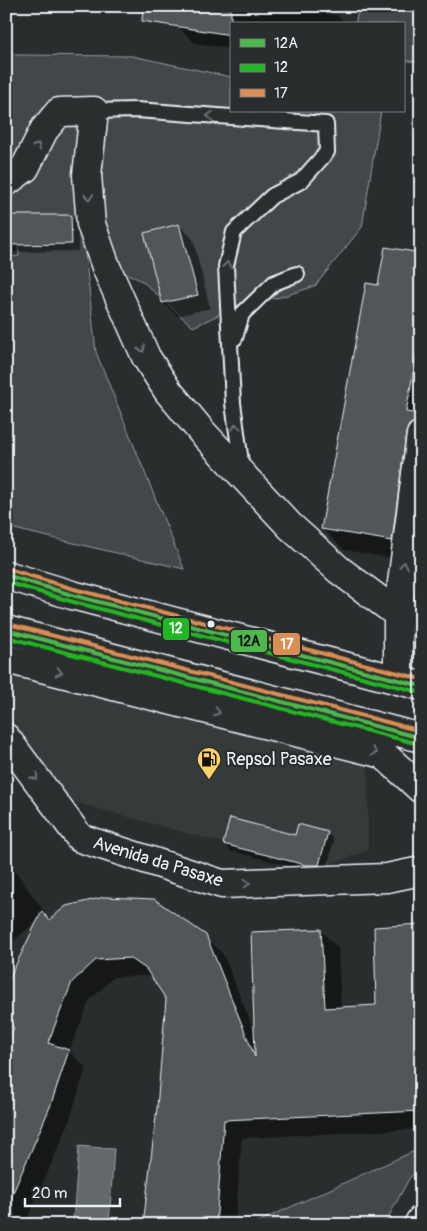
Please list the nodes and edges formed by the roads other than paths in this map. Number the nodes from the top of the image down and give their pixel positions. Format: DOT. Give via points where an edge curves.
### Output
graph roads {
  1 [pos="94,111"];
  2 [pos="6,182"];
  3 [pos="297,274"];
  4 [pos="232,348"];
  5 [pos="421,435"];
  6 [pos="243,475"];
  7 [pos="6,575"];
  8 [pos="410,613"];
  9 [pos="6,630"];
  10 [pos="6,659"];
  11 [pos="409,683"];
  12 [pos="6,738"];
  13 [pos="421,738"];
  14 [pos="421,789"];
  15 [pos="421,870"];
  16 [pos="421,1220"];
  17 [pos="418,1225"];
  2 -- 1 [label="street, one-way" via="26,168 44,130 59,112"];
  4 -- 1 [label="lane, one-way" via="226,266 234,232 272,196 302,181 326,152 326,124 136,110"];
  1 -- 6 [label="street, one-way" via="87,175 91,224 106,267 146,357 168,391"];
  3 -- 4 [label="lane" via="274,283 242,314"];
  6 -- 4 [label="lane, one-way" via="233,403"];
  8 -- 5 [label="street, one-way"];
  6 -- 8 [label="street" via="290,526 339,570"];
  7 -- 11 [label="street"];
  8 -- 11 [label="street"];
  9 -- 13 [label="street"];
  10 -- 14 [label="street, one-way" via="383,754"];
  12 -- 15 [label="street, Avenida da Pasaxe, one-way" via="80,838 184,872 222,884 387,878"];
  16 -- 17 [label="street"];
}
